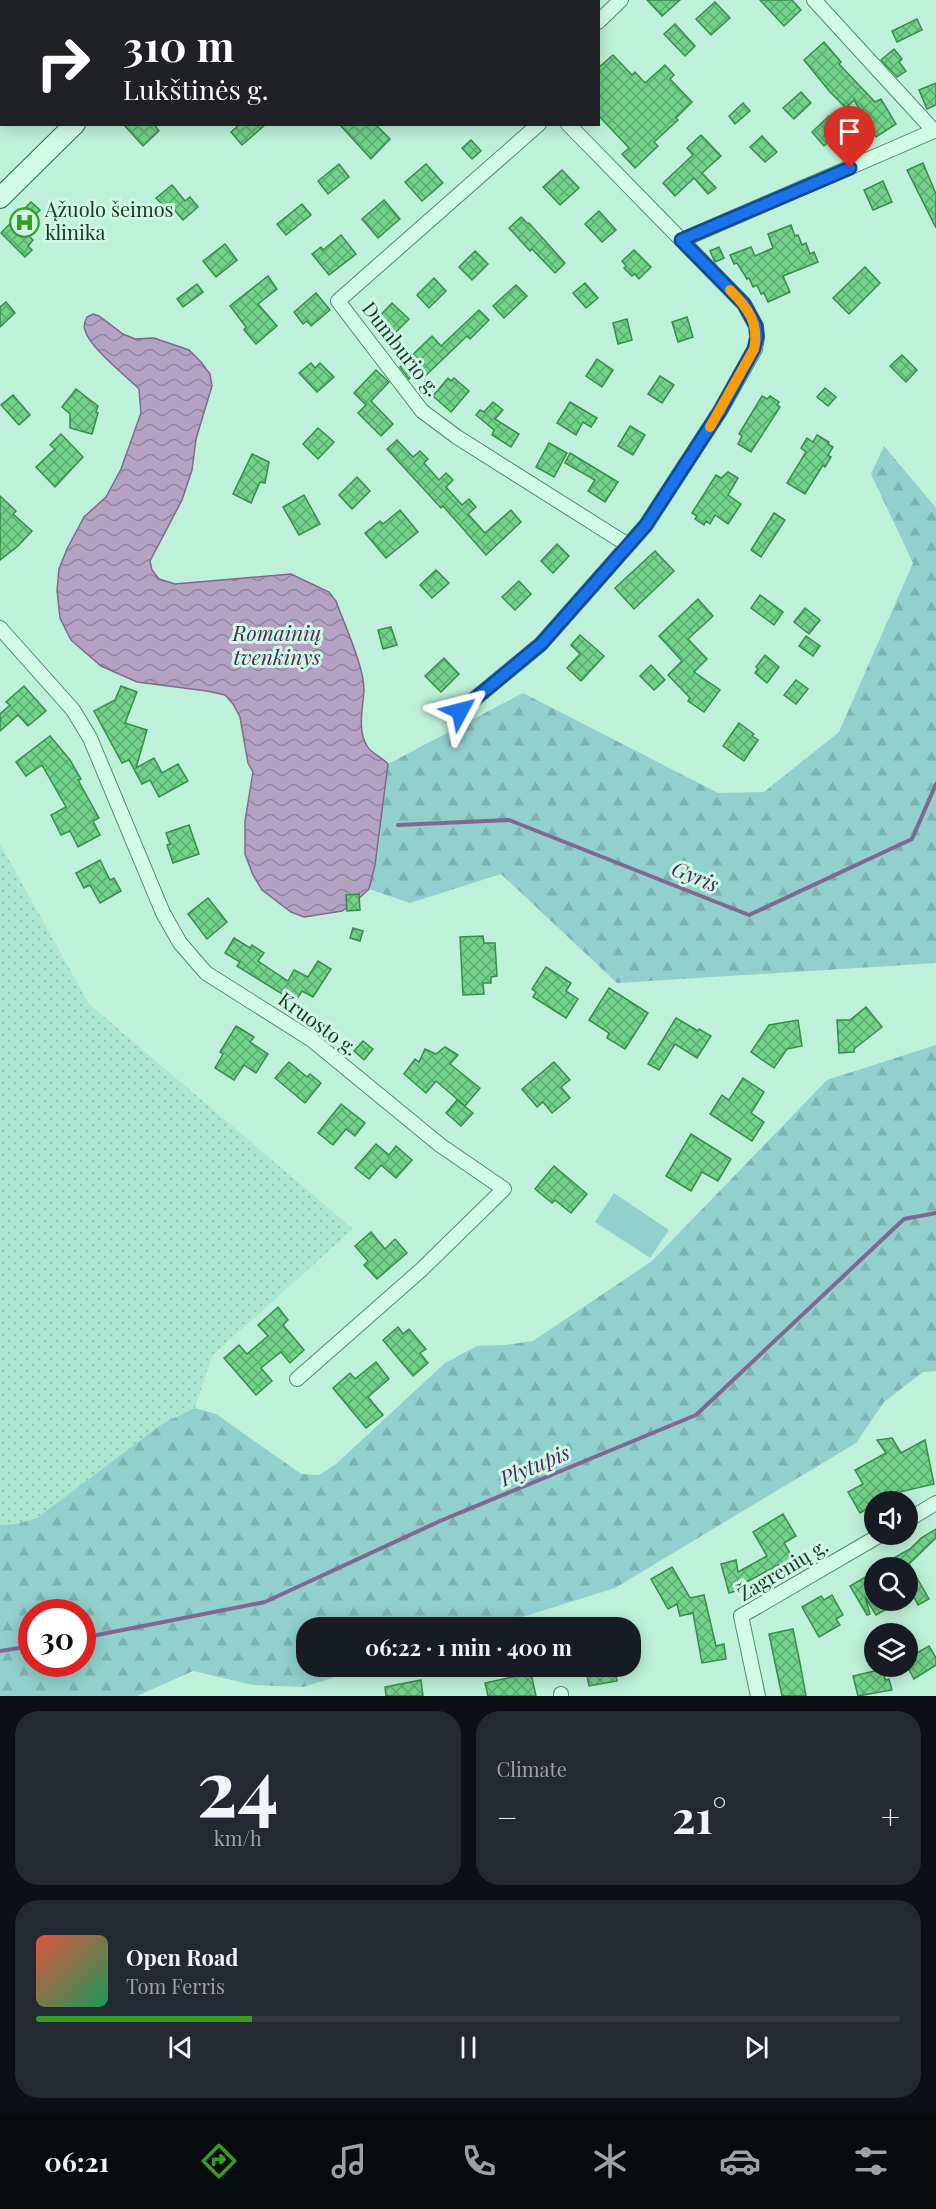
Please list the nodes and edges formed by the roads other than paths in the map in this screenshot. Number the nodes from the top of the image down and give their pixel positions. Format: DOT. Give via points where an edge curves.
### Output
graph roads {
  1 [pos="621,0"];
  2 [pos="814,0"];
  3 [pos="600,20"];
  4 [pos="73,126"];
  5 [pos="537,126"];
  6 [pos="570,126"];
  7 [pos="935,131"];
  8 [pos="0,198"];
  9 [pos="681,240"];
  10 [pos="628,545"];
  11 [pos="0,628"];
  12 [pos="460,711"];
  13 [pos="297,1379"];
  14 [pos="936,1503"];
  15 [pos="918,1514"];
  16 [pos="864,1544"];
  17 [pos="758,1696"];
  1 -- 3 [label="street"];
  2 -- 7 [label="street"];
  4 -- 8 [label="main road"];
  5 -- 10 [label="street, Dumburio g." via="339,301 422,411"];
  6 -- 9 [label="street"];
  7 -- 9 [label="street"];
  9 -- 10 [label="street" via="744,304 757,337 720,411 646,525"];
  10 -- 12 [label="street" via="541,644"];
  11 -- 13 [label="street, Kruosto g." via="73,710 90,738 163,913 180,943 206,973 312,1040 440,1145 504,1189 422,1270"];
  14 -- 15 [label="street"];
  16 -- 17 [label="street, Žagrenių g." via="741,1616"];
}
